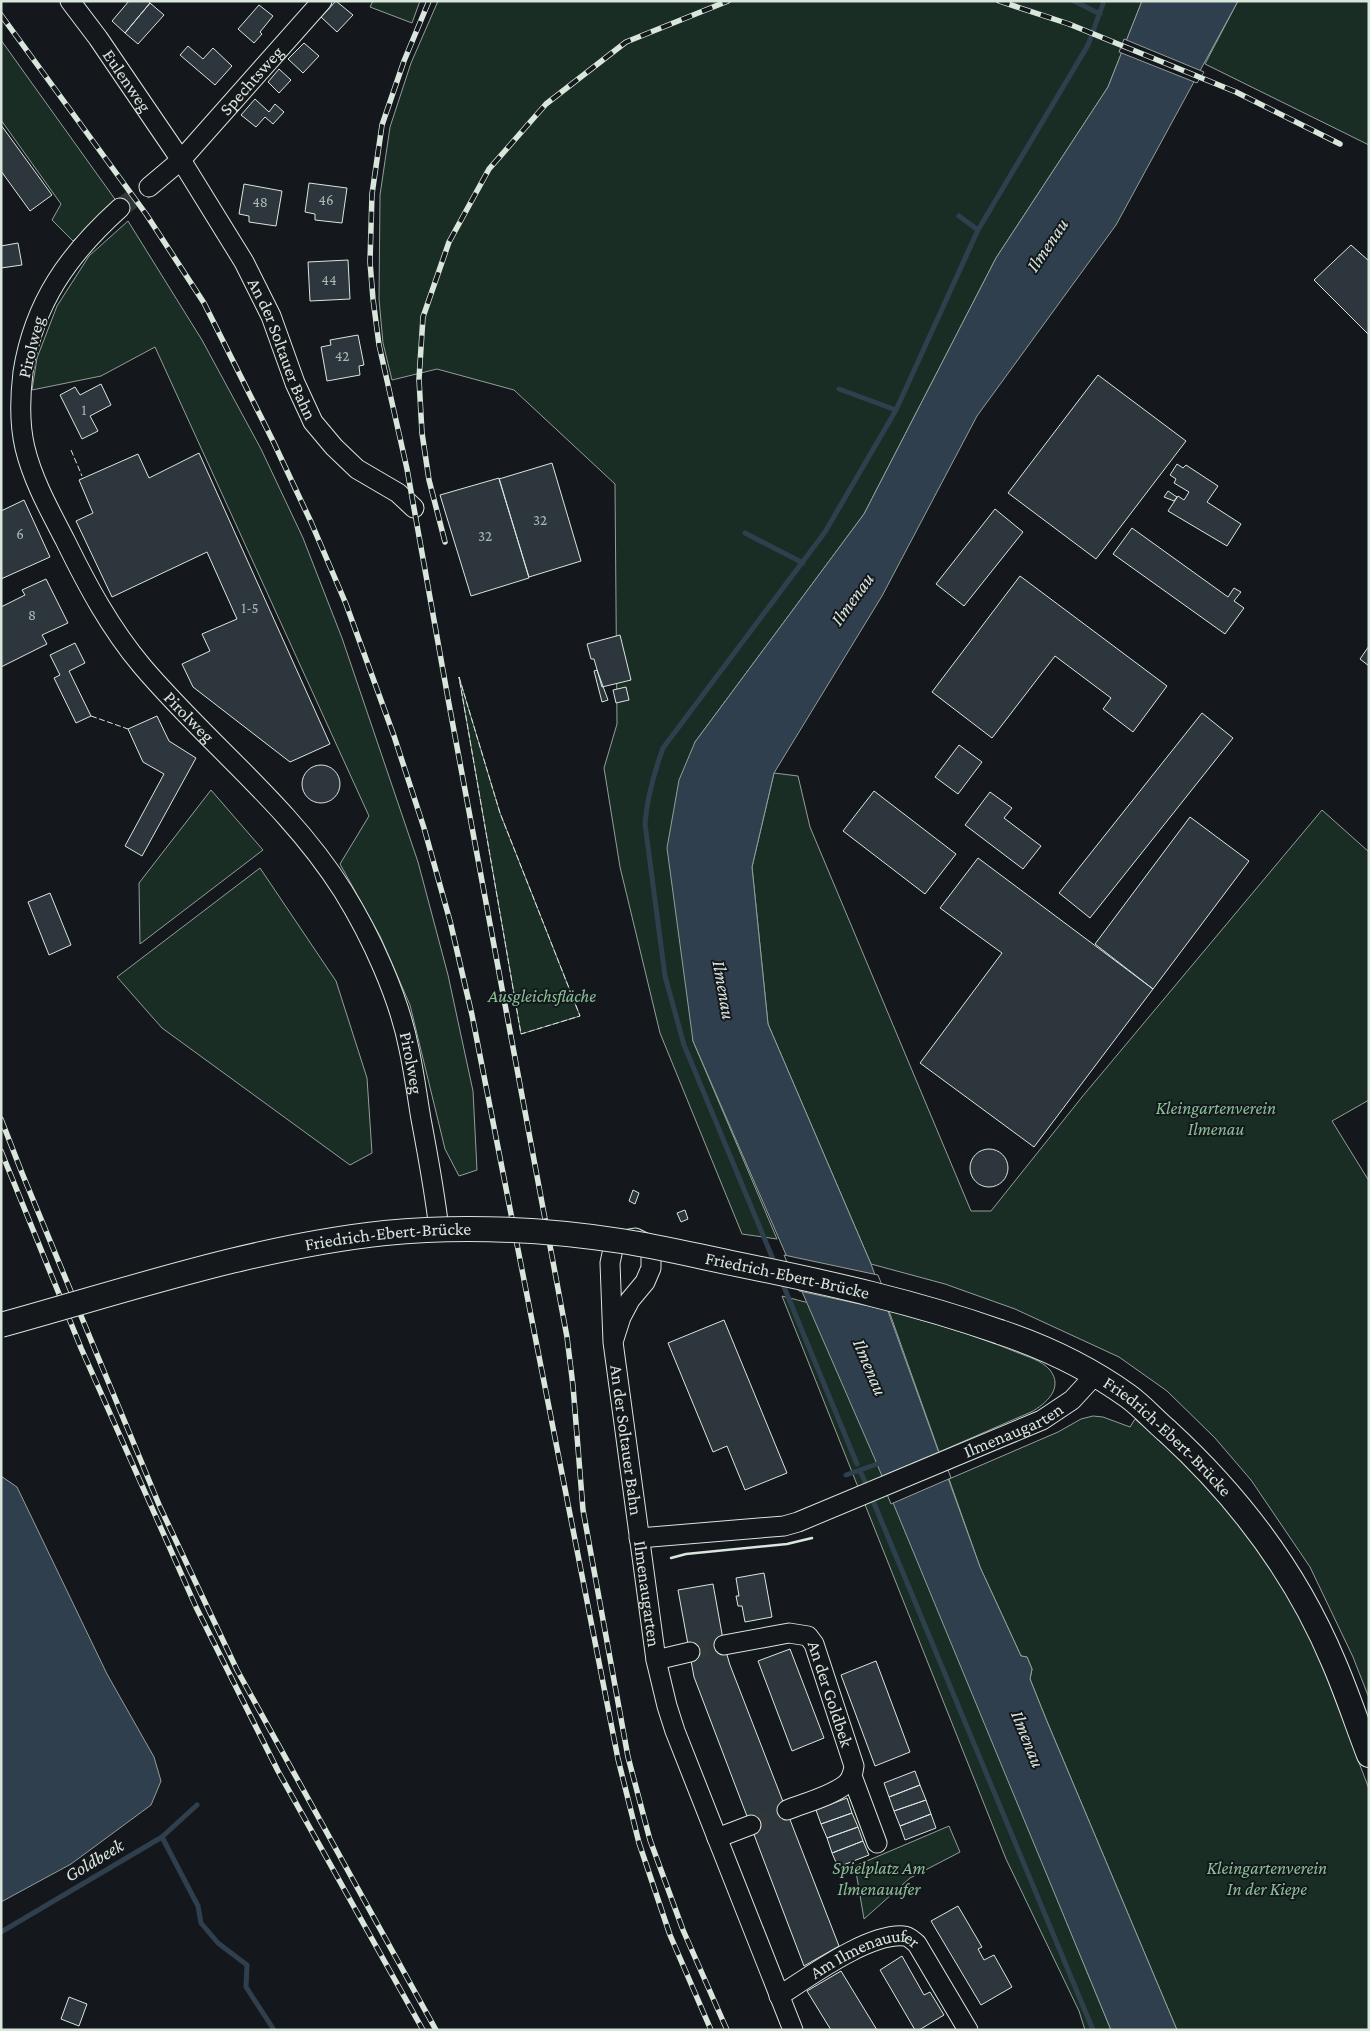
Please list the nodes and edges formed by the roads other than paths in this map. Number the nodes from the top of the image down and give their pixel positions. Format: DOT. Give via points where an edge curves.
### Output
graph roads {
  1 [pos="70,1"];
  2 [pos="322,1"];
  3 [pos="180,160"];
  4 [pos="149,188"];
  5 [pos="120,208"];
  6 [pos="414,508"];
  7 [pos="439,1230"];
  8 [pos="1,1325"];
  9 [pos="613,1342"];
  10 [pos="1095,1375"];
  11 [pos="639,1538"];
  12 [pos="724,1645"];
  13 [pos="690,1652"];
  14 [pos="656,1660"];
  15 [pos="1369,1755"];
  16 [pos="852,1776"];
  17 [pos="787,1810"];
  18 [pos="751,1825"];
  19 [pos="718,1838"];
  20 [pos="877,1843"];
  21 [pos="779,1996"];
  22 [pos="793,2030"];
  23 [pos="968,2030"];
  1 -- 3 [label="street, Eulenweg"];
  2 -- 3 [label="street, Spechtsweg"];
  3 -- 4 [label="street"];
  3 -- 6 [label="street, An der Soltauer Bahn" via="244,262 271,316 313,422 357,469 398,493"];
  5 -- 7 [label="street, Pirolweg" via="65,266 35,321 26,352 22,384 20,422 25,450 36,482 85,578 127,648 167,694 283,812 343,890 370,938 390,985 409,1046"];
  7 -- 8 [label="main road, Friedrich-Ebert-Brücke, bridge" via="386,1233 276,1251"];
  7 -- 10 [label="main road, Friedrich-Ebert-Brücke, bridge" via="533,1230 623,1241 848,1287 929,1308 1000,1332 1055,1353"];
  9 -- 9 [label="street, An der Soltauer Bahn" via="621,1317 651,1268 651,1253 645,1243 635,1238 623,1240 613,1249 611,1256"];
  9 -- 11 [label="street, An der Soltauer Bahn"];
  10 -- 11 [label="street, Ilmenaugarten" via="1072,1400 1042,1420 804,1520 784,1526"];
  10 -- 15 [label="main road, Friedrich-Ebert-Brücke" via="1129,1397 1196,1457 1236,1502 1275,1554 1334,1662"];
  11 -- 14 [label="street, Ilmenaugarten"];
  12 -- 16 [label="street, An der Goldbek" via="789,1633 808,1636 814,1644 851,1755"];
  13 -- 14 [label="street"];
  14 -- 19 [label="street, Ilmenaugarten" via="675,1731"];
  16 -- 17 [label="street" via="832,1792"];
  16 -- 20 [label="street, An der Goldbek"];
  18 -- 19 [label="street"];
  19 -- 21 [label="street, Ilmenaugarten"];
  21 -- 22 [label="street, Ilmenaugarten"];
  21 -- 23 [label="street, Am Ilmenauufer" via="851,1952 887,1936 907,1936 917,1944"];
}
